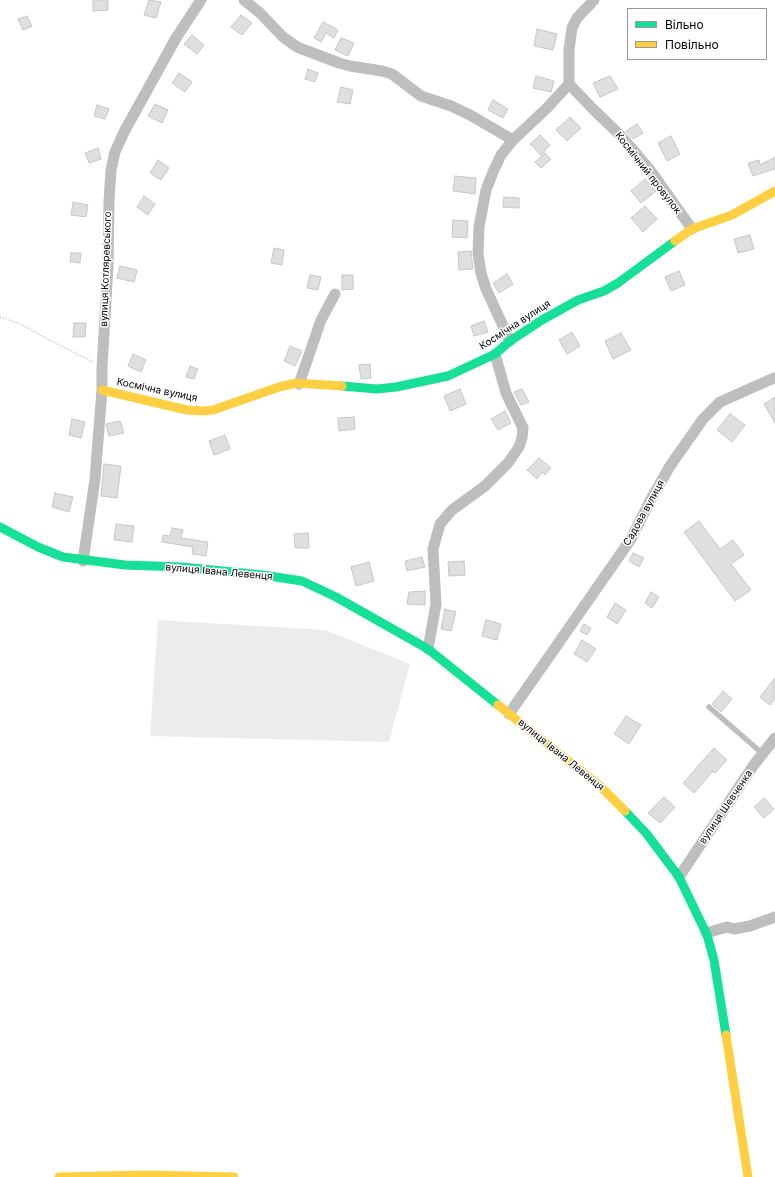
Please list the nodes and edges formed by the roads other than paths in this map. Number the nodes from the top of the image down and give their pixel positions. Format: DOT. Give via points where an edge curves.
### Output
graph roads {
  1 [pos="201,0"];
  2 [pos="244,0"];
  3 [pos="594,0"];
  4 [pos="569,84"];
  5 [pos="513,140"];
  6 [pos="775,191"];
  7 [pos="692,229"];
  8 [pos="335,294"];
  9 [pos="510,341"];
  10 [pos="495,354"];
  11 [pos="774,378"];
  12 [pos="299,384"];
  13 [pos="102,390"];
  14 [pos="0,527"];
  15 [pos="83,561"];
  16 [pos="428,649"];
  17 [pos="710,707"];
  18 [pos="509,714"];
  19 [pos="775,738"];
  20 [pos="763,754"];
  21 [pos="679,877"];
  22 [pos="775,917"];
  23 [pos="706,933"];
  24 [pos="59,1177"];
  25 [pos="234,1177"];
  26 [pos="748,1177"];
  1 -- 13 [label="street, вулиця Котляревського" via="169,51 115,152 108,201 108,267"];
  2 -- 5 [label="street" via="297,47 339,63 392,74 421,96 470,115"];
  3 -- 4 [label="street" via="577,18 572,28"];
  4 -- 5 [label="street"];
  4 -- 7 [label="street, Космічний провулок" via="622,137 650,170"];
  5 -- 9 [label="street" via="501,155 493,172 486,190 478,227 481,273"];
  6 -- 7 [label="main road, Космічна вулиця" via="732,216"];
  7 -- 9 [label="main road, Космічна вулиця" via="618,283 578,300"];
  8 -- 12 [label="street" via="321,320"];
  9 -- 10 [label="main road, Космічна вулиця"];
  10 -- 12 [label="main road, Космічна вулиця" via="448,376 396,388"];
  10 -- 16 [label="street" via="506,393 523,428 522,438 508,463 485,486 452,510 440,524 433,549 436,604"];
  11 -- 18 [label="street, Садова вулиця" via="720,402 703,419 670,466 631,540"];
  12 -- 13 [label="main road, Космічна вулиця" via="279,387 228,406 203,411 187,410"];
  13 -- 15 [label="street, вулиця Котляревського" via="95,479"];
  14 -- 15 [label="main road, вулиця Івана Левенця" via="63,558"];
  15 -- 16 [label="main road, вулиця Івана Левенця" via="256,574 302,581 336,597"];
  16 -- 18 [label="main road, вулиця Івана Левенця"];
  17 -- 20 [label="lane"];
  18 -- 21 [label="main road, вулиця Івана Левенця" via="600,786 646,833"];
  19 -- 20 [label="street, вулиця Шевченка"];
  20 -- 21 [label="street, вулиця Шевченка"];
  21 -- 23 [label="main road, вулиця Івана Левенця"];
  22 -- 23 [label="street" via="750,926 734,929 727,927"];
  23 -- 26 [label="main road, вулиця Івана Левенця" via="714,960"];
  24 -- 25 [label="main road"];
}
